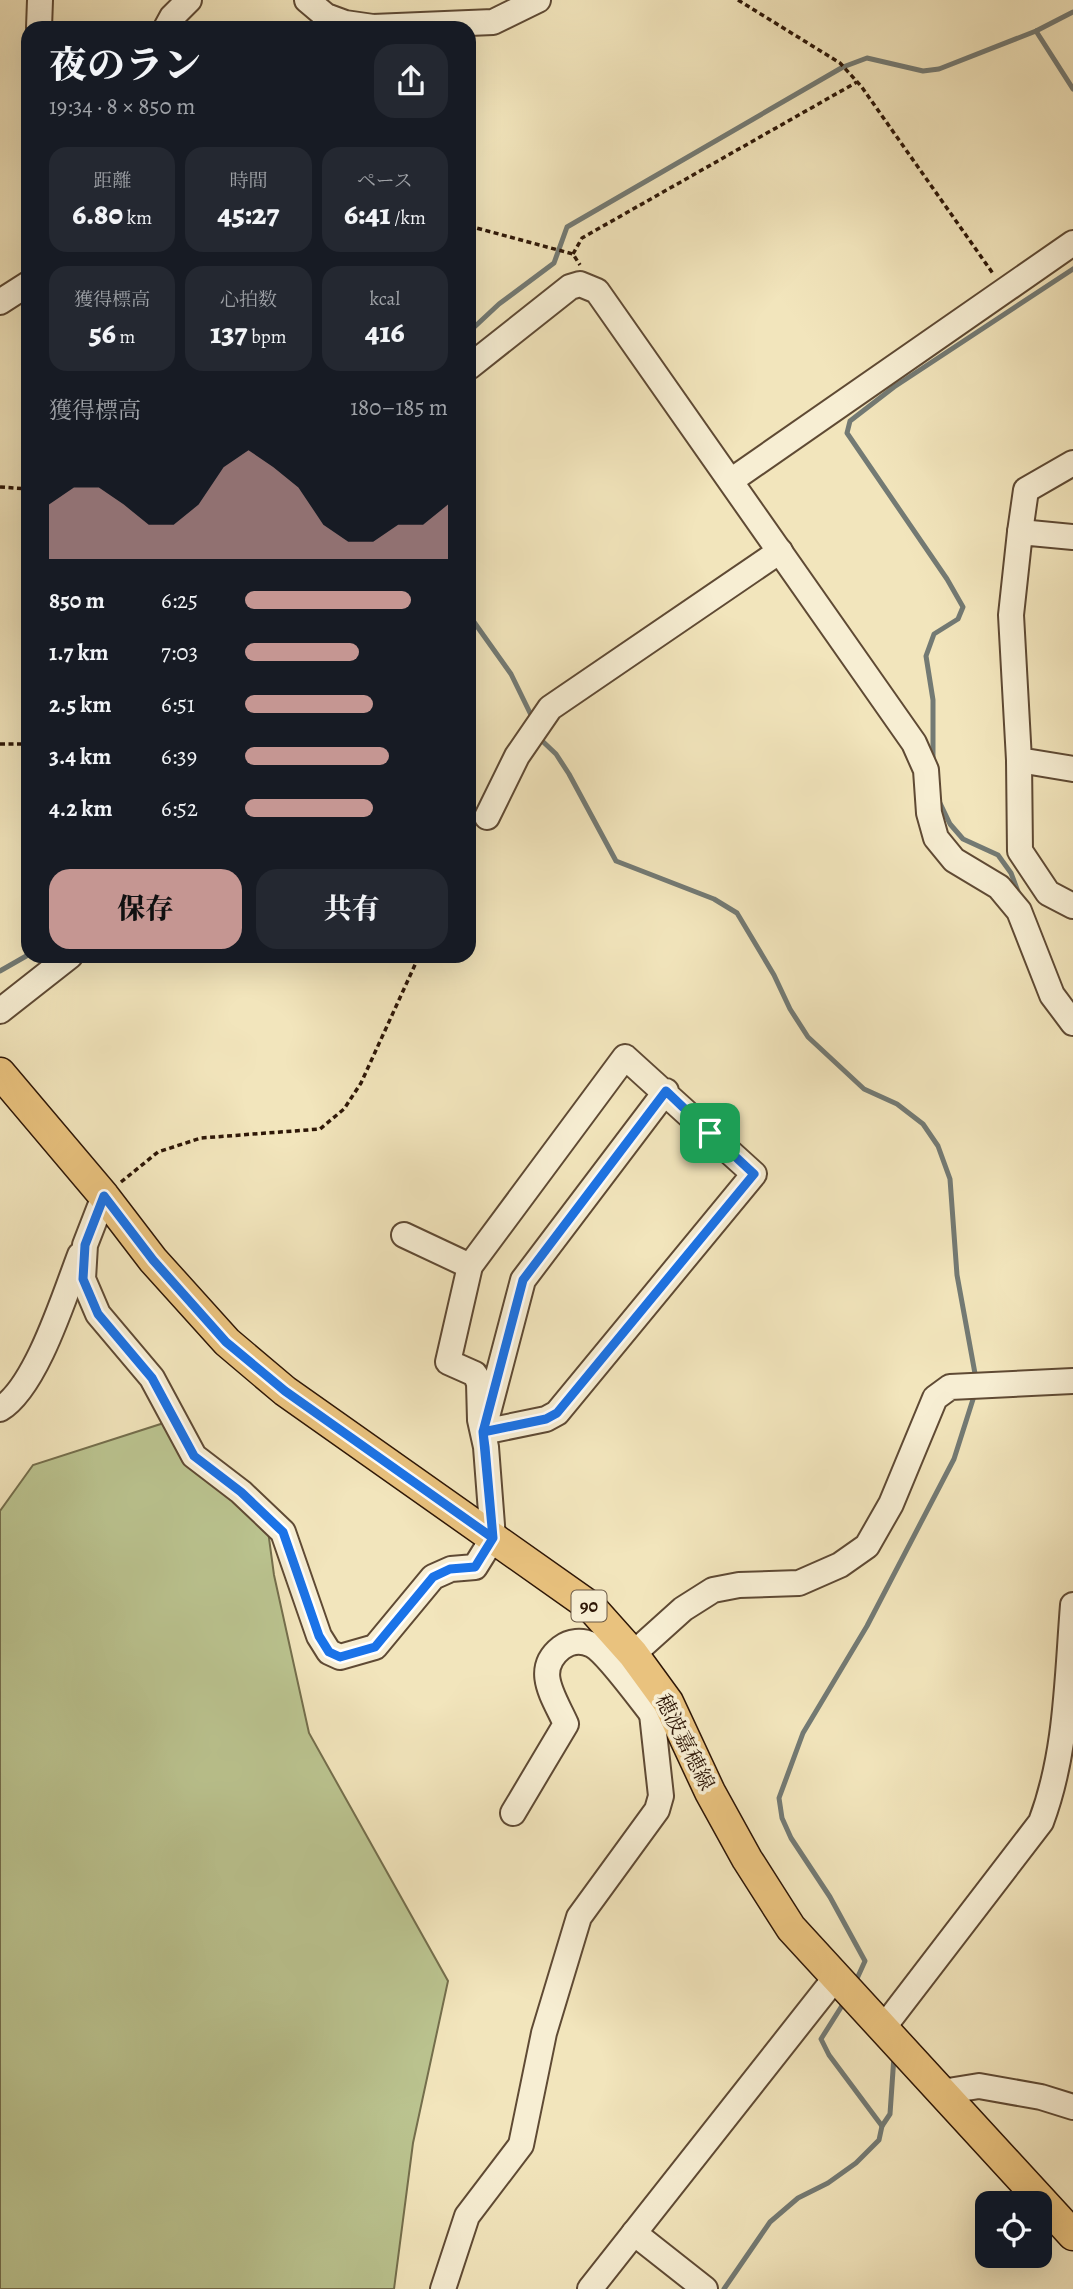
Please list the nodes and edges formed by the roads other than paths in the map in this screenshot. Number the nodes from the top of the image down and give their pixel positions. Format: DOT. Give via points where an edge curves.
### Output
graph roads {
  1 [pos="40,0"];
  2 [pos="189,0"];
  3 [pos="307,0"];
  4 [pos="538,0"];
  5 [pos="39,21"];
  6 [pos="170,21"];
  7 [pos="340,21"];
  8 [pos="476,23"];
  9 [pos="1073,243"];
  10 [pos="21,288"];
  11 [pos="0,302"];
  12 [pos="476,361"];
  13 [pos="1073,463"];
  14 [pos="732,480"];
  15 [pos="1020,532"];
  16 [pos="1073,537"];
  17 [pos="780,551"];
  18 [pos="1019,760"];
  19 [pos="1073,769"];
  20 [pos="487,817"];
  21 [pos="1073,906"];
  22 [pos="61,963"];
  23 [pos="0,1010"];
  24 [pos="1073,1023"];
  25 [pos="0,1073"];
  26 [pos="666,1091"];
  27 [pos="104,1196"];
  28 [pos="404,1235"];
  29 [pos="85,1245"];
  30 [pos="470,1266"];
  31 [pos="1073,1381"];
  32 [pos="0,1409"];
  33 [pos="483,1432"];
  34 [pos="493,1538"];
  35 [pos="1073,1605"];
  36 [pos="633,1654"];
  37 [pos="660,1708"];
  38 [pos="513,1813"];
  39 [pos="836,1977"];
  40 [pos="883,2028"];
  41 [pos="942,2092"];
  42 [pos="1073,2107"];
  43 [pos="634,2233"];
  44 [pos="1073,2235"];
  45 [pos="443,2289"];
  46 [pos="590,2289"];
  47 [pos="705,2289"];
  1 -- 5 [label="street"];
  2 -- 6 [label="street"];
  3 -- 7 [label="street"];
  4 -- 8 [label="street" via="493,22"];
  9 -- 14 [label="street"];
  10 -- 11 [label="street"];
  12 -- 14 [label="street" via="570,287 580,284 597,291"];
  13 -- 15 [label="street" via="1026,490"];
  14 -- 17 [label="street"];
  15 -- 16 [label="street"];
  15 -- 18 [label="street" via="1011,615"];
  17 -- 20 [label="street" via="550,708 517,756"];
  17 -- 24 [label="street" via="914,743 926,770 936,838 954,860 999,887 1019,911 1052,995"];
  18 -- 19 [label="street"];
  18 -- 21 [label="street" via="1020,851 1048,893"];
  22 -- 23 [label="street"];
  25 -- 27 [label="main road, 穂波嘉穂線 / 90"];
  26 -- 30 [label="street" via="625,1057"];
  26 -- 33 [label="street" via="523,1280"];
  26 -- 33 [label="street" via="754,1174 557,1413"];
  27 -- 29 [label="street"];
  27 -- 34 [label="main road, 穂波嘉穂線 / 90" via="226,1342 285,1391"];
  28 -- 30 [label="street"];
  29 -- 32 [label="street" via="26,1381"];
  29 -- 34 [label="street" via="83,1279 98,1314 152,1378 194,1456 283,1532 319,1636 329,1652 340,1657 375,1647 433,1577 450,1569 475,1567"];
  30 -- 33 [label="street" via="448,1362 475,1374 480,1383"];
  31 -- 36 [label="street" via="950,1387 935,1398 891,1504 867,1546 840,1565 799,1583 713,1590 683,1609"];
  33 -- 34 [label="street"];
  34 -- 36 [label="main road, 穂波嘉穂線 / 90" via="591,1607"];
  35 -- 40 [label="street" via="1062,1748 1041,1822"];
  36 -- 37 [label="main road, 穂波嘉穂線 / 90"];
  37 -- 38 [label="street" via="595,1646 580,1641 565,1644 550,1657 545,1671 566,1724"];
  37 -- 39 [label="main road, 穂波嘉穂線 / 90" via="791,1928"];
  37 -- 45 [label="street" via="661,1796 657,1810 579,1917 544,2032 521,2145 467,2216"];
  39 -- 40 [label="main road, 穂波嘉穂線 / 90"];
  39 -- 43 [label="street"];
  40 -- 41 [label="main road, 穂波嘉穂線 / 90"];
  41 -- 42 [label="street" via="978,2086"];
  41 -- 44 [label="main road, 穂波嘉穂線 / 90"];
  43 -- 46 [label="street"];
  43 -- 47 [label="street"];
}
